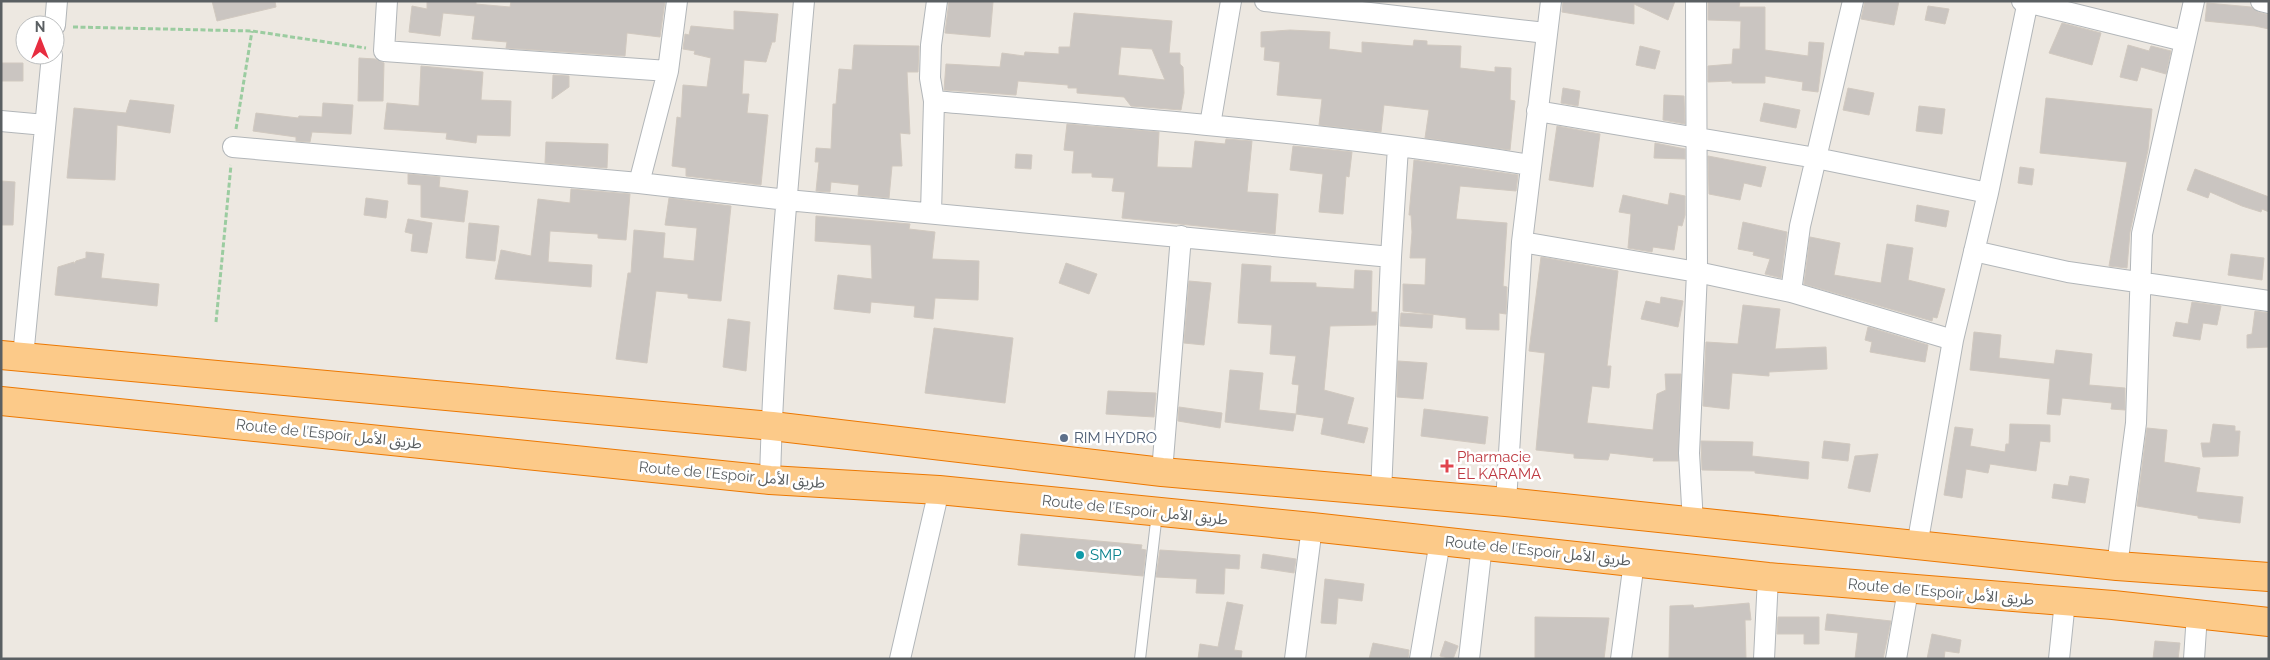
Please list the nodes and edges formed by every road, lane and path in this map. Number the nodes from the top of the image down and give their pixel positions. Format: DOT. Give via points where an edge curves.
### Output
graph roads {
  1 [pos="57,1"];
  2 [pos="387,1"];
  3 [pos="677,1"];
  4 [pos="804,1"];
  5 [pos="937,1"];
  6 [pos="1231,1"];
  7 [pos="1265,1"];
  8 [pos="1551,1"];
  9 [pos="1696,1"];
  10 [pos="1853,1"];
  11 [pos="2194,1"];
  12 [pos="2261,1"];
  13 [pos="2026,2"];
  14 [pos="2269,2"];
  15 [pos="1305,4"];
  16 [pos="59,15"];
  17 [pos="65,26"];
  18 [pos="252,31"];
  19 [pos="1546,33"];
  20 [pos="2184,41"];
  21 [pos="384,51"];
  22 [pos="51,65"];
  23 [pos="668,71"];
  24 [pos="934,101"];
  25 [pos="1537,111"];
  26 [pos="1,120"];
  27 [pos="45,125"];
  28 [pos="1210,126"];
  29 [pos="1697,139"];
  30 [pos="233,147"];
  31 [pos="1398,147"];
  32 [pos="1816,158"];
  33 [pos="1530,166"];
  34 [pos="639,183"];
  35 [pos="1988,193"];
  36 [pos="787,200"];
  37 [pos="931,212"];
  38 [pos="1182,236"];
  39 [pos="1522,242"];
  40 [pos="1974,251"];
  41 [pos="1391,257"];
  42 [pos="1697,272"];
  43 [pos="2141,283"];
  44 [pos="1791,292"];
  45 [pos="2269,301"];
  46 [pos="216,322"];
  47 [pos="1953,340"];
  48 [pos="12,356"];
  49 [pos="1,400"];
  50 [pos="772,426"];
  51 [pos="1162,472"];
  52 [pos="770,480"];
  53 [pos="939,490"];
  54 [pos="1381,493"];
  55 [pos="1506,502"];
  56 [pos="1157,512"];
  57 [pos="1693,523"];
  58 [pos="1312,527"];
  59 [pos="1437,540"];
  60 [pos="1482,545"];
  61 [pos="1917,546"];
  62 [pos="1634,562"];
  63 [pos="2117,566"];
  64 [pos="1768,577"];
  65 [pos="2269,577"];
  66 [pos="1908,590"];
  67 [pos="2065,601"];
  68 [pos="2197,614"];
  69 [pos="2269,622"];
  70 [pos="900,659"];
  71 [pos="1140,659"];
  72 [pos="1295,659"];
  73 [pos="1420,659"];
  74 [pos="1469,659"];
  75 [pos="1621,659"];
  76 [pos="1764,659"];
  77 [pos="1896,659"];
  78 [pos="2058,659"];
  79 [pos="2194,659"];
  1 -- 16 [label="street"];
  2 -- 21 [label="street"];
  3 -- 23 [label="street"];
  4 -- 36 [label="street"];
  5 -- 24 [label="street" via="930,78"];
  6 -- 28 [label="street"];
  7 -- 15 [label="street"];
  8 -- 19 [label="street"];
  9 -- 29 [label="street"];
  10 -- 32 [label="street"];
  11 -- 20 [label="street"];
  12 -- 14 [label="street"];
  13 -- 20 [label="street"];
  13 -- 35 [label="street"];
  15 -- 19 [label="street"];
  17 -- 18 [label="path"];
  18 -- 21 [label="path"];
  18 -- 30 [label="path"];
  19 -- 25 [label="street"];
  20 -- 43 [label="street" via="2142,234"];
  21 -- 23 [label="street"];
  22 -- 27 [label="street"];
  23 -- 34 [label="street"];
  24 -- 28 [label="street"];
  24 -- 37 [label="street"];
  25 -- 29 [label="street"];
  25 -- 33 [label="street"];
  26 -- 27 [label="street"];
  27 -- 48 [label="street"];
  28 -- 31 [label="street"];
  29 -- 32 [label="street"];
  29 -- 42 [label="street"];
  30 -- 34 [label="street"];
  30 -- 46 [label="path"];
  31 -- 33 [label="street"];
  31 -- 41 [label="street"];
  32 -- 35 [label="street"];
  32 -- 44 [label="street" via="1800,226"];
  33 -- 39 [label="street"];
  34 -- 36 [label="street"];
  35 -- 40 [label="street"];
  36 -- 37 [label="street"];
  36 -- 50 [label="street"];
  37 -- 38 [label="street"];
  38 -- 41 [label="street"];
  38 -- 51 [label="street"];
  39 -- 42 [label="street"];
  39 -- 55 [label="street"];
  40 -- 43 [label="street" via="2068,272"];
  40 -- 47 [label="street"];
  41 -- 54 [label="street"];
  42 -- 44 [label="street"];
  42 -- 57 [label="street" via="1689,453"];
  43 -- 45 [label="street"];
  43 -- 63 [label="street" via="2136,423"];
  44 -- 47 [label="street"];
  47 -- 61 [label="street"];
  48 -- 50 [label="highway"];
  49 -- 52 [label="highway, Route de l’Espoir طريق الأمل"];
  50 -- 51 [label="highway"];
  50 -- 52 [label="street"];
  51 -- 54 [label="highway"];
  52 -- 53 [label="highway, Route de l’Espoir طريق الأمل"];
  53 -- 56 [label="highway, Route de l’Espoir طريق الأمل"];
  53 -- 70 [label="street"];
  54 -- 55 [label="highway"];
  55 -- 57 [label="highway"];
  56 -- 58 [label="highway, Route de l’Espoir طريق الأمل"];
  56 -- 71 [label="lane"];
  57 -- 61 [label="highway"];
  58 -- 59 [label="highway, Route de l’Espoir طريق الأمل"];
  58 -- 72 [label="street"];
  59 -- 60 [label="highway, Route de l’Espoir طريق الأمل"];
  59 -- 73 [label="street" via="1438,552"];
  60 -- 62 [label="highway, Route de l’Espoir طريق الأمل"];
  60 -- 74 [label="street"];
  61 -- 63 [label="highway"];
  62 -- 64 [label="highway, Route de l’Espoir طريق الأمل"];
  62 -- 75 [label="street"];
  63 -- 65 [label="highway"];
  64 -- 66 [label="highway, Route de l’Espoir طريق الأمل"];
  64 -- 76 [label="street"];
  66 -- 67 [label="highway, Route de l’Espoir طريق الأمل"];
  66 -- 77 [label="street"];
  67 -- 68 [label="highway, Route de l’Espoir طريق الأمل"];
  67 -- 78 [label="street"];
  68 -- 69 [label="highway, Route de l’Espoir طريق الأمل"];
  68 -- 79 [label="street"];
}
